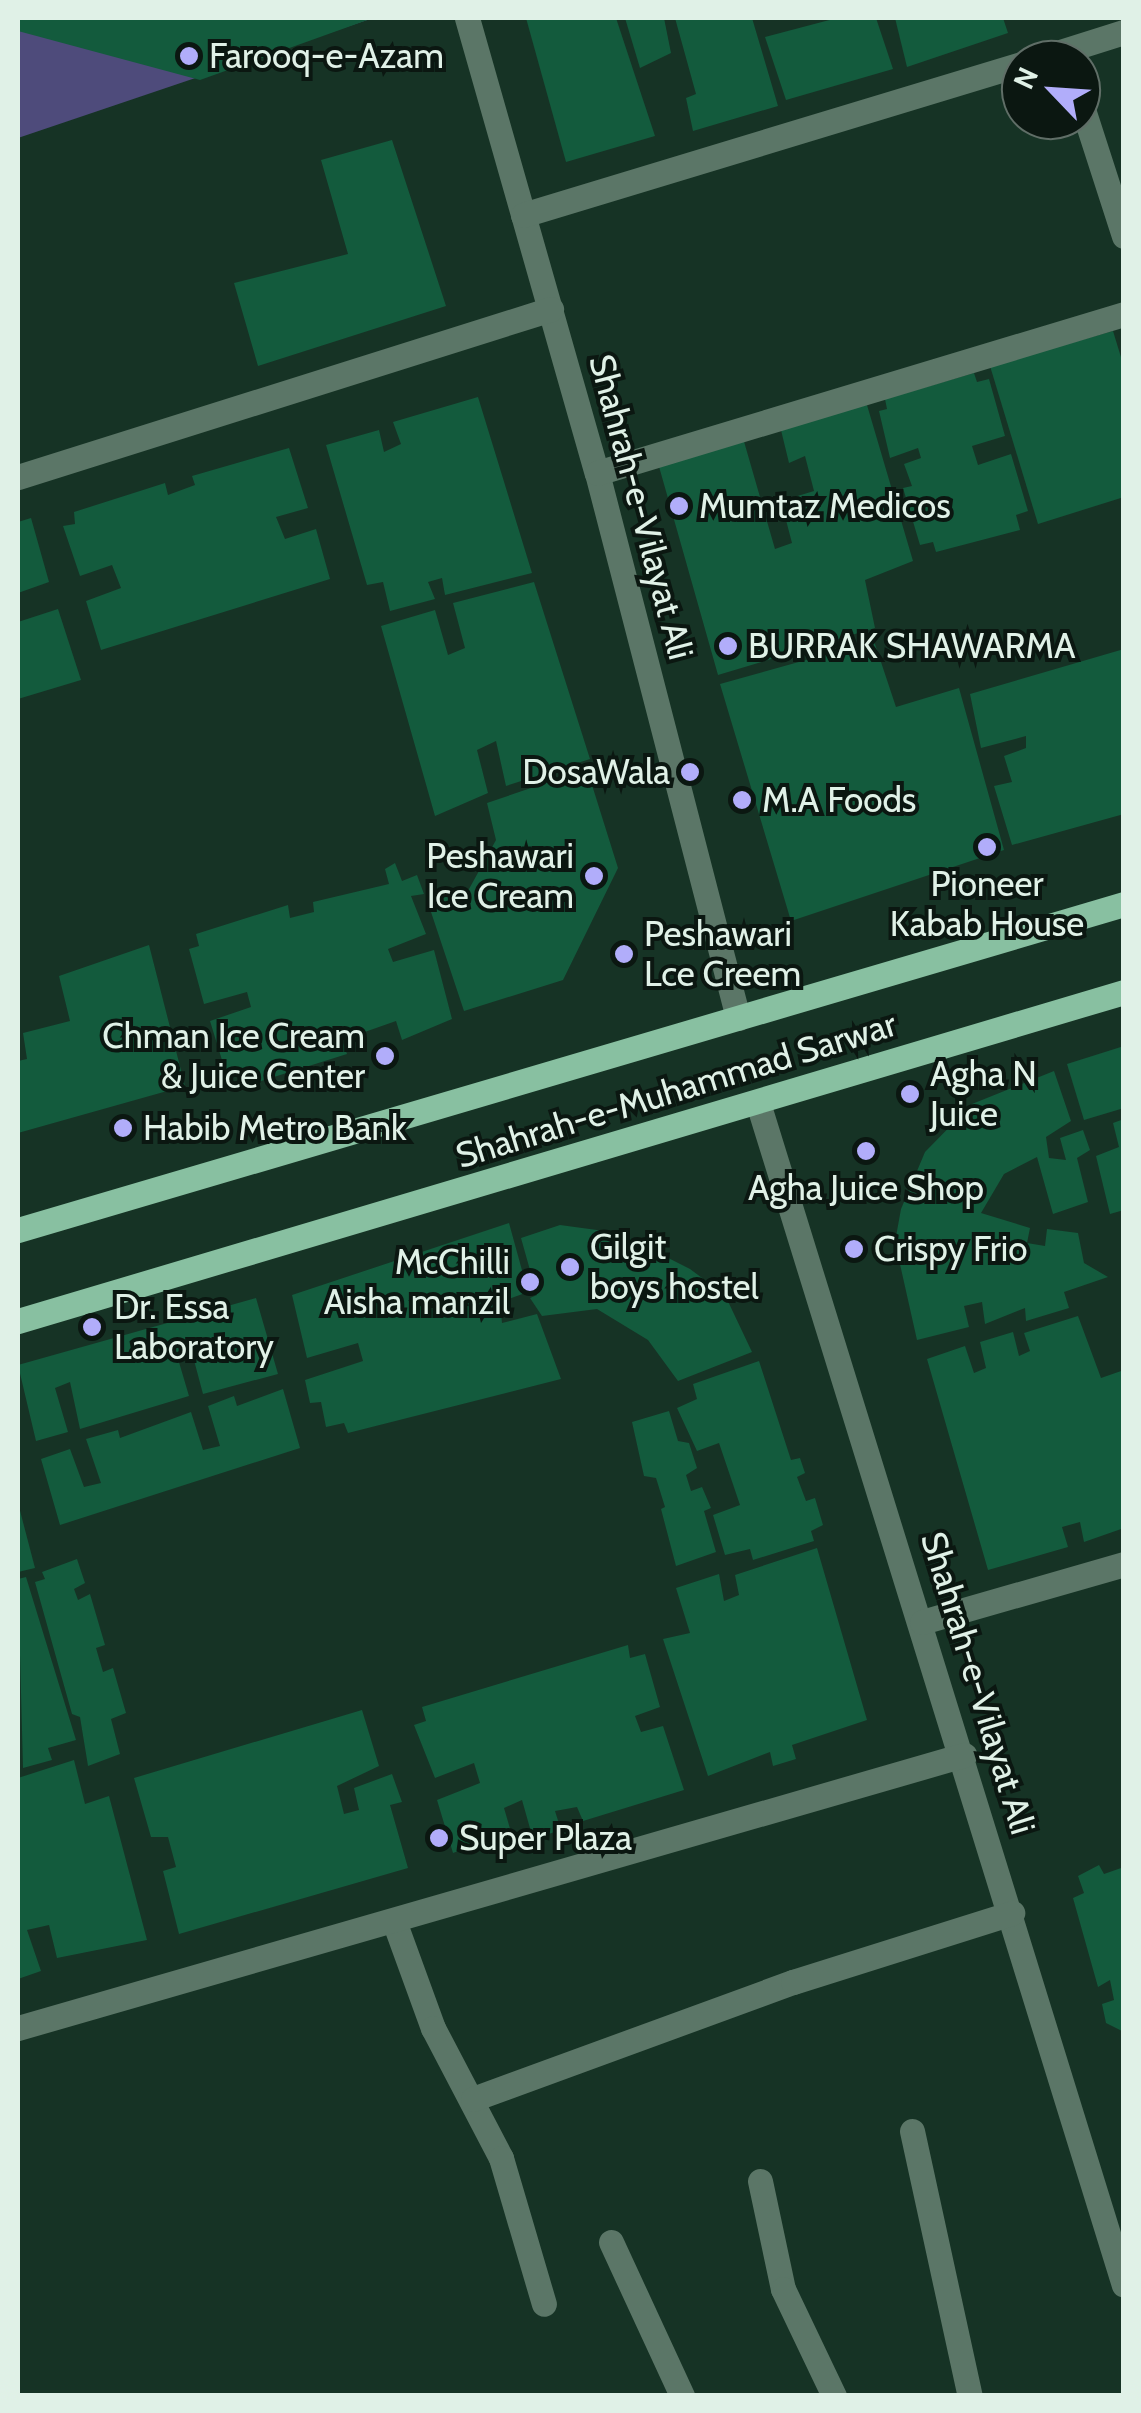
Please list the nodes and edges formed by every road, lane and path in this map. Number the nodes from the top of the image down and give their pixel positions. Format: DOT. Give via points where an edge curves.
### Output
graph roads {
  1 [pos="467,18"];
  2 [pos="1001,70"];
  3 [pos="1093,140"];
  4 [pos="523,215"];
  5 [pos="1124,236"];
  6 [pos="551,309"];
  7 [pos="1124,314"];
  8 [pos="597,473"];
  9 [pos="18,477"];
  10 [pos="1124,904"];
  11 [pos="1124,992"];
  12 [pos="738,1018"];
  13 [pos="758,1104"];
  14 [pos="18,1230"];
  15 [pos="18,1321"];
  16 [pos="1124,1564"];
  17 [pos="922,1622"];
  18 [pos="964,1755"];
  19 [pos="1012,1913"];
  20 [pos="394,1921"];
  21 [pos="18,2028"];
  22 [pos="473,2100"];
  23 [pos="912,2131"];
  24 [pos="760,2181"];
  25 [pos="610,2242"];
  26 [pos="1124,2286"];
  27 [pos="544,2304"];
  28 [pos="682,2396"];
  29 [pos="834,2396"];
  30 [pos="970,2396"];
  1 -- 4 [label="street, Shahrah-e-Vilayat Ali"];
  2 -- 4 [label="street"];
  3 -- 5 [label="street"];
  4 -- 6 [label="street, Shahrah-e-Vilayat Ali"];
  6 -- 8 [label="street, Shahrah-e-Vilayat Ali"];
  6 -- 9 [label="street"];
  7 -- 8 [label="street"];
  8 -- 12 [label="street, Shahrah-e-Vilayat Ali"];
  10 -- 12 [label="main road, Shahrah-e-Muhammad Sarwar"];
  11 -- 13 [label="main road, Shahrah-e-Muhammad Sarwar"];
  12 -- 14 [label="main road, Shahrah-e-Muhammad Sarwar"];
  13 -- 15 [label="main road, Shahrah-e-Muhammad Sarwar"];
  13 -- 17 [label="street, Shahrah-e-Vilayat Ali"];
  16 -- 17 [label="street"];
  17 -- 18 [label="street, Shahrah-e-Vilayat Ali"];
  18 -- 19 [label="street, Shahrah-e-Vilayat Ali"];
  18 -- 20 [label="street"];
  19 -- 22 [label="street" via="794,1982"];
  19 -- 26 [label="street, Shahrah-e-Vilayat Ali"];
  20 -- 21 [label="street"];
  20 -- 22 [label="street" via="433,2028"];
  22 -- 27 [label="street" via="501,2158"];
  23 -- 30 [label="street"];
  24 -- 29 [label="street" via="783,2289"];
  25 -- 28 [label="street"];
}
